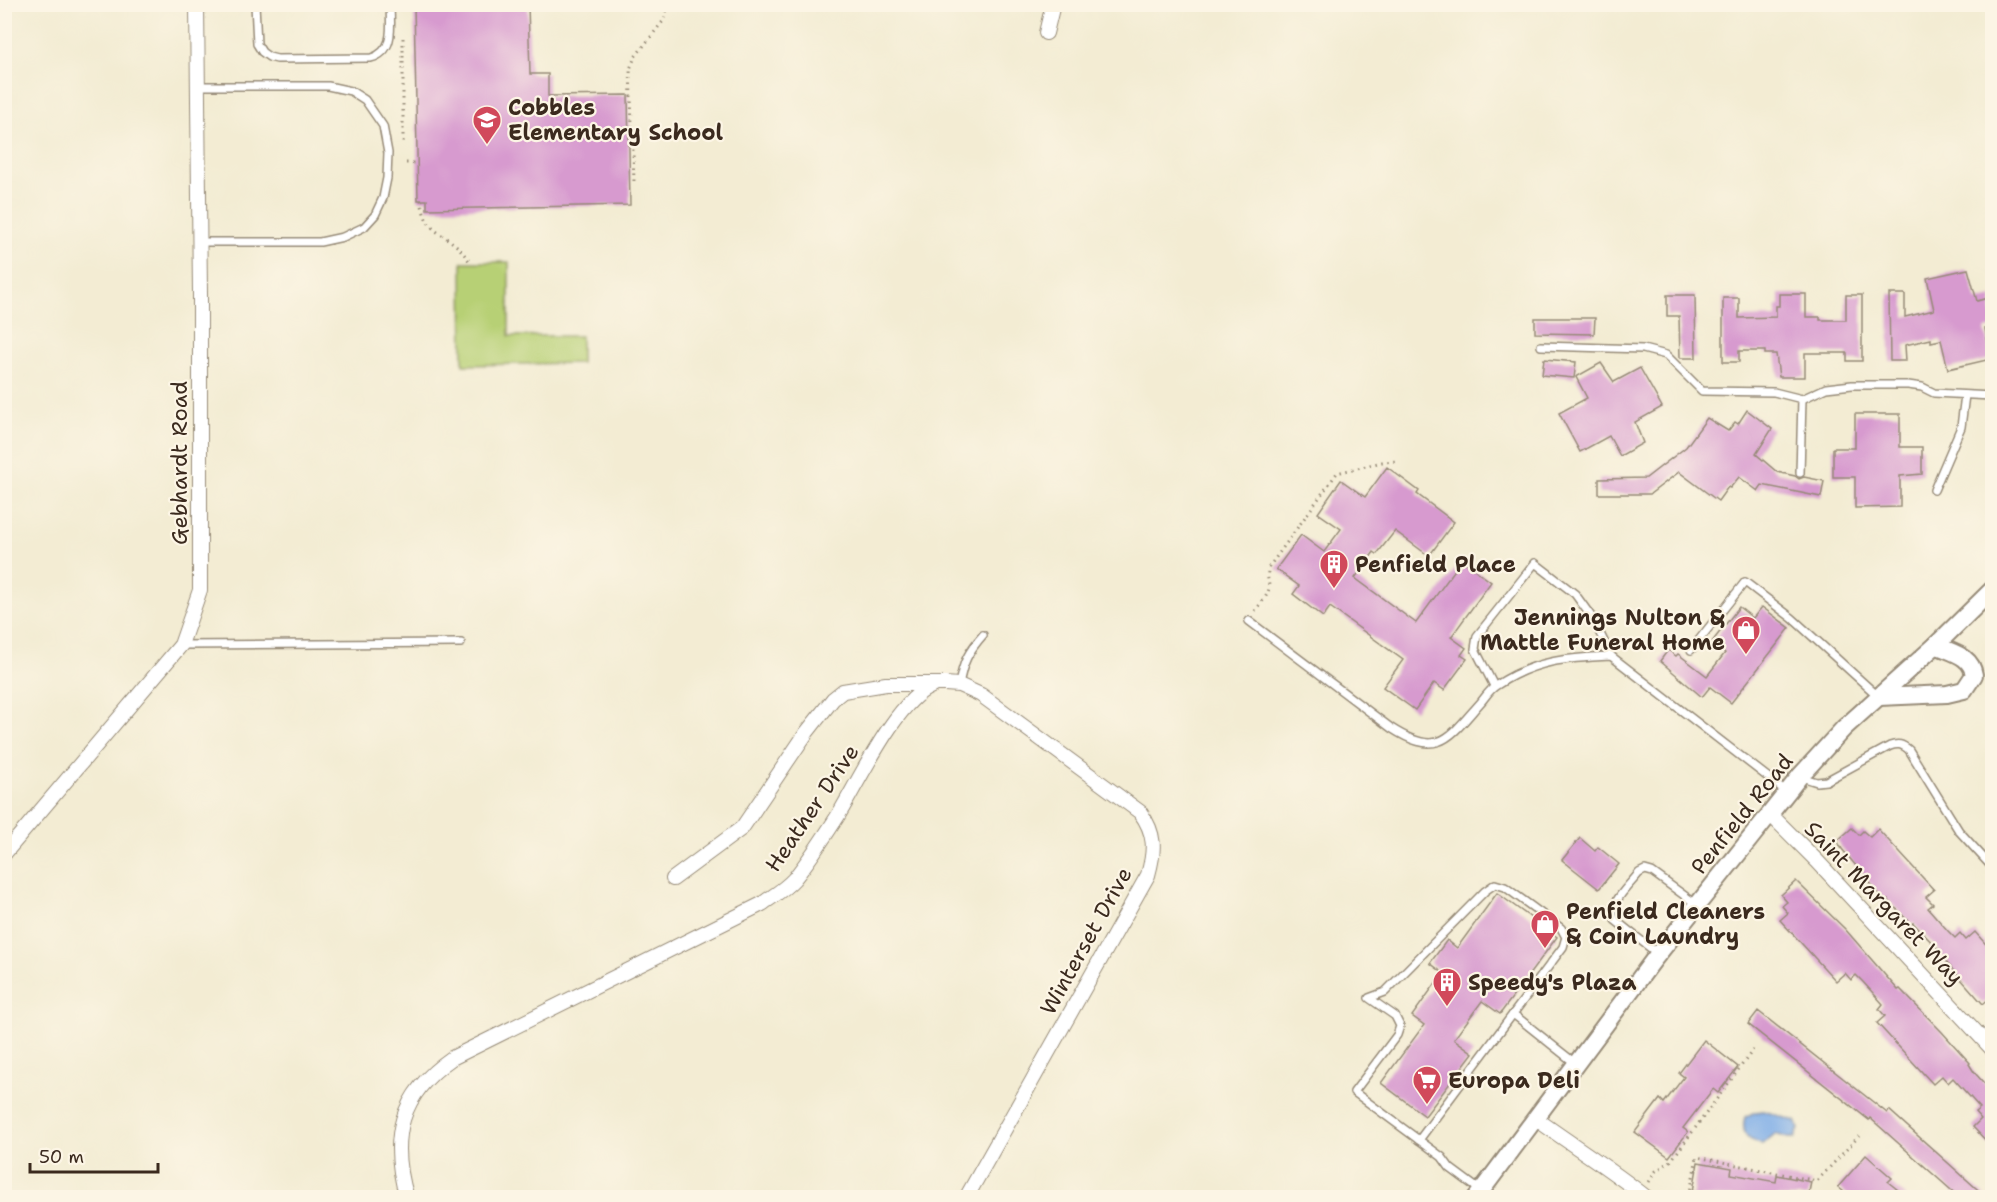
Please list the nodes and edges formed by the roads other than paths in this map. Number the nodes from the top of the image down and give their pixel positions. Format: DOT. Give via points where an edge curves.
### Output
graph roads {
  1 [pos="197,4"];
  2 [pos="255,4"];
  3 [pos="390,4"];
  4 [pos="1053,4"];
  5 [pos="1046,33"];
  6 [pos="198,86"];
  7 [pos="200,242"];
  8 [pos="1541,346"];
  9 [pos="1965,395"];
  10 [pos="1992,396"];
  11 [pos="1802,399"];
  12 [pos="1800,473"];
  13 [pos="1934,490"];
  14 [pos="1992,590"];
  15 [pos="1249,621"];
  16 [pos="983,635"];
  17 [pos="462,643"];
  18 [pos="181,645"];
  19 [pos="1936,645"];
  20 [pos="1691,650"];
  21 [pos="1611,656"];
  22 [pos="945,684"];
  23 [pos="960,685"];
  24 [pos="1494,686"];
  25 [pos="1880,697"];
  26 [pos="1800,776"];
  27 [pos="1787,792"];
  28 [pos="1770,814"];
  29 [pos="4,854"];
  30 [pos="1992,867"];
  31 [pos="673,879"];
  32 [pos="1697,905"];
  33 [pos="1658,954"];
  34 [pos="1513,1014"];
  35 [pos="1992,1048"];
  36 [pos="1575,1063"];
  37 [pos="1535,1118"];
  38 [pos="1419,1140"];
  39 [pos="1478,1194"];
  40 [pos="407,1197"];
  41 [pos="966,1197"];
  42 [pos="1647,1197"];
  1 -- 6 [label="street, Gebhardt Road"];
  2 -- 3 [label="lane" via="257,44 262,52 277,59 377,57 388,47"];
  4 -- 5 [label="street"];
  6 -- 7 [label="street, Gebhardt Road"];
  6 -- 7 [label="lane" via="328,86 351,91 365,100 383,126 388,153 383,198 375,215 354,232 320,242"];
  7 -- 18 [label="street, Gebhardt Road" via="200,590"];
  8 -- 11 [label="lane" via="1643,349 1666,355 1702,391 1774,392"];
  9 -- 10 [label="lane"];
  9 -- 11 [label="lane" via="1934,393 1908,385 1852,385 1826,388"];
  9 -- 13 [label="lane" via="1961,427"];
  11 -- 12 [label="lane"];
  14 -- 19 [label="street, Penfield Road"];
  15 -- 24 [label="lane" via="1410,740 1432,745 1452,735"];
  16 -- 23 [label="lane" via="968,652"];
  17 -- 18 [label="lane"];
  18 -- 29 [label="street, Gebhardt Road"];
  19 -- 25 [label="street, Penfield Road"];
  19 -- 25 [label="street" via="1973,666 1974,675 1964,690"];
  20 -- 25 [label="lane" via="1745,582 1792,618"];
  21 -- 24 [label="lane" via="1563,658 1525,670"];
  21 -- 24 [label="lane" via="1593,619 1575,594 1535,563 1477,636 1475,649"];
  21 -- 27 [label="lane"];
  22 -- 23 [label="street, Winterset Drive"];
  22 -- 31 [label="street, Heather Drive" via="886,684 843,691 807,732 742,828"];
  22 -- 40 [label="street, Heather Drive" via="917,694 904,708 789,885 762,904 436,1069 416,1091 402,1121 398,1161"];
  23 -- 41 [label="street, Winterset Drive" via="981,695 1140,812 1153,840 1148,875"];
  25 -- 26 [label="street, Penfield Road" via="1844,728"];
  26 -- 27 [label="street, Penfield Road"];
  26 -- 30 [label="lane" via="1826,781 1890,746 1904,746 1959,831"];
  27 -- 28 [label="street, Penfield Road"];
  28 -- 32 [label="street, Penfield Road"];
  28 -- 35 [label="street, Saint Margaret Way"];
  32 -- 33 [label="street, Penfield Road"];
  32 -- 33 [label="lane" via="1652,872 1639,873 1612,907 1612,914"];
  33 -- 36 [label="street, Penfield Road"];
  34 -- 36 [label="lane"];
  34 -- 38 [label="lane"];
  34 -- 38 [label="lane" via="1563,947 1566,937 1562,928 1505,887 1496,885 1485,891 1385,992 1369,998 1395,1016 1400,1026 1354,1092"];
  36 -- 37 [label="street, Penfield Road"];
  37 -- 39 [label="street, Penfield Road"];
  37 -- 42 [label="street"];
  38 -- 39 [label="lane"];
}
